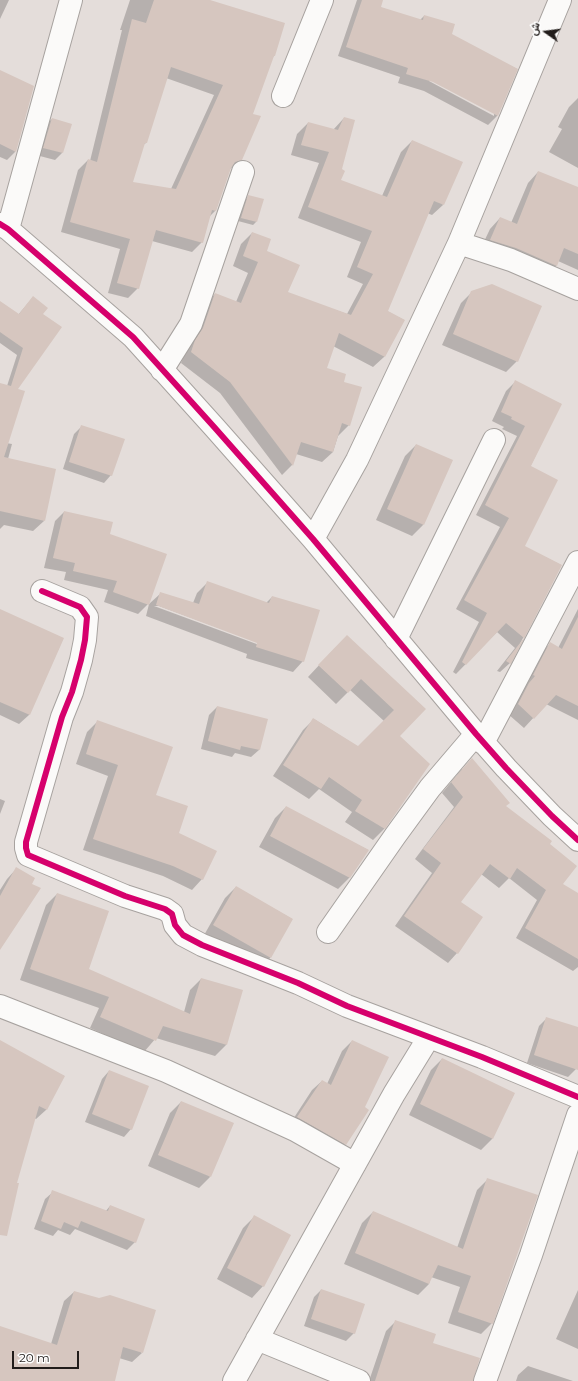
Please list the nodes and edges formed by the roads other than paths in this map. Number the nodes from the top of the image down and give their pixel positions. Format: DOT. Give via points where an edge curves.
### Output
graph roads {
  1 [pos="71,0"];
  2 [pos="322,0"];
  3 [pos="560,0"];
  4 [pos="283,96"];
  5 [pos="243,172"];
  6 [pos="4,226"];
  7 [pos="459,243"];
  8 [pos="578,289"];
  9 [pos="162,370"];
  10 [pos="494,440"];
  11 [pos="313,539"];
  12 [pos="578,562"];
  13 [pos="42,592"];
  14 [pos="396,639"];
  15 [pos="480,739"];
  16 [pos="578,840"];
  17 [pos="328,932"];
  18 [pos="0,1006"];
  19 [pos="429,1037"];
  20 [pos="578,1097"];
  21 [pos="578,1115"];
  22 [pos="356,1164"];
  23 [pos="257,1339"];
  24 [pos="234,1381"];
  25 [pos="359,1381"];
  26 [pos="485,1381"];
  1 -- 6 [label="street"];
  2 -- 4 [label="street"];
  3 -- 7 [label="street"];
  5 -- 9 [label="street" via="191,324"];
  6 -- 9 [label="street" via="133,337"];
  7 -- 8 [label="street" via="512,260"];
  7 -- 11 [label="street" via="356,460"];
  9 -- 11 [label="street"];
  10 -- 14 [label="street"];
  11 -- 14 [label="street"];
  12 -- 15 [label="street"];
  13 -- 19 [label="street" via="80,607 87,617 81,660 26,842 28,855 125,896 165,909 172,914 175,925 183,935 202,945 298,983 347,1006"];
  14 -- 15 [label="street"];
  15 -- 16 [label="street"];
  15 -- 17 [label="street" via="430,788"];
  18 -- 22 [label="street" via="166,1071 295,1130"];
  19 -- 20 [label="street"];
  19 -- 22 [label="street"];
  21 -- 26 [label="street"];
  22 -- 23 [label="street"];
  23 -- 24 [label="street"];
  23 -- 25 [label="street"];
}
